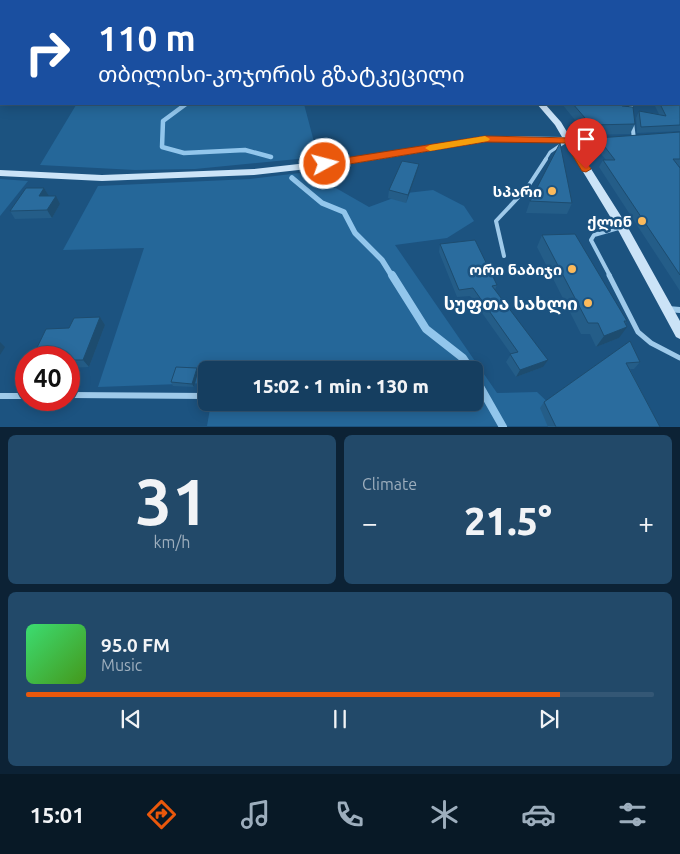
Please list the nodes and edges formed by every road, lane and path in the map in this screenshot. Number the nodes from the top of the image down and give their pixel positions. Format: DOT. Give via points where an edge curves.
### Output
graph roads {
  1 [pos="542,105"];
  2 [pos="631,105"];
  3 [pos="630,139"];
  4 [pos="568,140"];
  5 [pos="0,173"];
  6 [pos="622,228"];
  7 [pos="504,256"];
  8 [pos="667,309"];
  9 [pos="680,310"];
  10 [pos="680,333"];
  11 [pos="680,358"];
  12 [pos="80,395"];
  13 [pos="0,396"];
  14 [pos="15,396"];
  15 [pos="198,396"];
  1 -- 4 [label="street"];
  2 -- 3 [label="street"];
  3 -- 4 [label="street"];
  4 -- 5 [label="street" via="485,139 343,162 254,172 102,178"];
  4 -- 6 [label="street"];
  4 -- 7 [label="lane" via="550,152 527,188 496,221"];
  6 -- 8 [label="street"];
  6 -- 11 [label="lane" via="594,235 592,240 638,332 651,343"];
  8 -- 9 [label="street"];
  8 -- 10 [label="street"];
  12 -- 15 [label="street"];
  13 -- 14 [label="street"];
}
